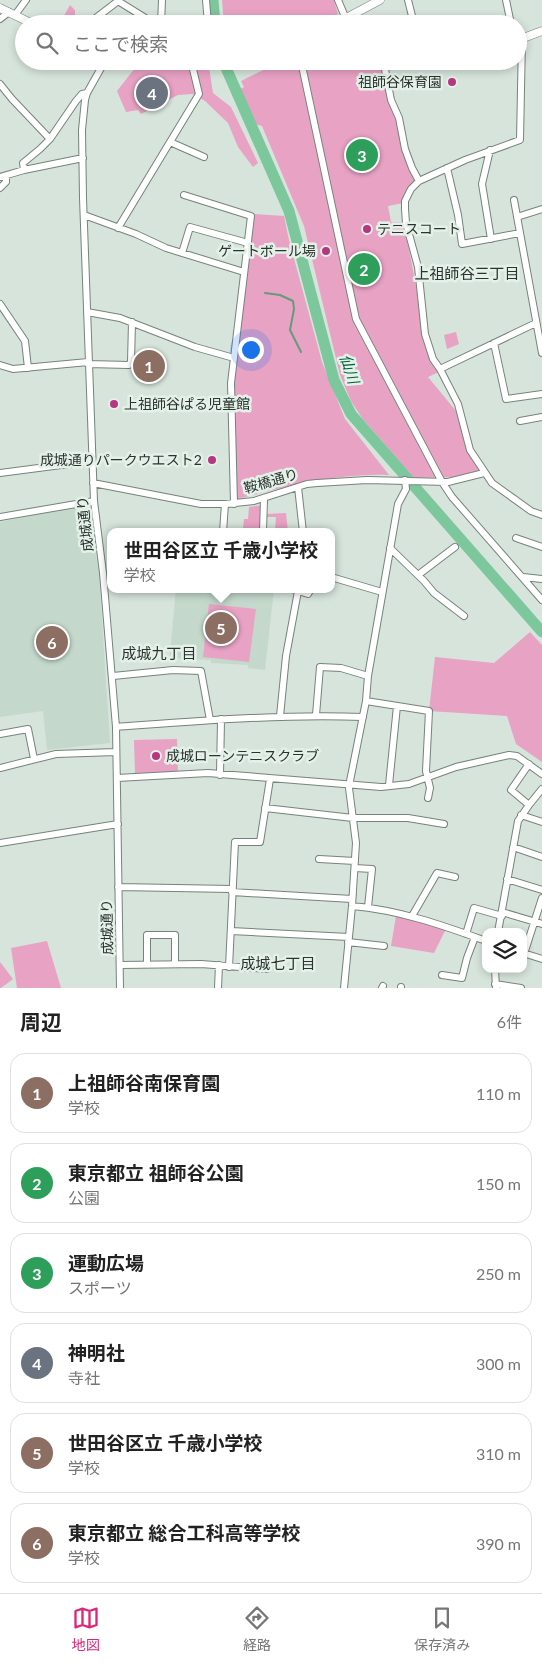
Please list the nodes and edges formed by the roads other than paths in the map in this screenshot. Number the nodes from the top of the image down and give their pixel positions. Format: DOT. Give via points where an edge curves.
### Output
graph roads {
  1 [pos="26,0"];
  2 [pos="162,0"];
  3 [pos="206,0"];
  4 [pos="338,0"];
  5 [pos="380,0"];
  6 [pos="408,0"];
  7 [pos="506,0"];
  8 [pos="0,8"];
  9 [pos="12,14"];
  10 [pos="15,15"];
  11 [pos="100,15"];
  12 [pos="141,15"];
  13 [pos="161,15"];
  14 [pos="207,15"];
  15 [pos="344,15"];
  16 [pos="356,15"];
  17 [pos="412,15"];
  18 [pos="509,15"];
  19 [pos="0,19"];
  20 [pos="542,31"];
  21 [pos="527,37"];
  22 [pos="100,70"];
  23 [pos="193,70"];
  24 [pos="303,70"];
  25 [pos="385,70"];
  26 [pos="520,70"];
  27 [pos="0,84"];
  28 [pos="87,93"];
  29 [pos="50,139"];
  30 [pos="170,142"];
  31 [pos="490,150"];
  32 [pos="204,157"];
  33 [pos="82,158"];
  34 [pos="447,168"];
  35 [pos="24,170"];
  36 [pos="3,176"];
  37 [pos="419,182"];
  38 [pos="0,188"];
  39 [pos="184,195"];
  40 [pos="514,200"];
  41 [pos="542,209"];
  42 [pos="84,215"];
  43 [pos="517,217"];
  44 [pos="118,228"];
  45 [pos="520,233"];
  46 [pos="491,238"];
  47 [pos="248,243"];
  48 [pos="182,253"];
  49 [pos="244,272"];
  50 [pos="0,304"];
  51 [pos="87,312"];
  52 [pos="132,322"];
  53 [pos="538,326"];
  54 [pos="494,343"];
  55 [pos="542,353"];
  56 [pos="234,358"];
  57 [pos="88,363"];
  58 [pos="0,365"];
  59 [pos="28,368"];
  60 [pos="440,368"];
  61 [pos="542,394"];
  62 [pos="542,417"];
  63 [pos="520,421"];
  64 [pos="92,461"];
  65 [pos="484,473"];
  66 [pos="0,474"];
  67 [pos="400,480"];
  68 [pos="442,482"];
  69 [pos="93,483"];
  70 [pos="298,486"];
  71 [pos="264,498"];
  72 [pos="94,501"];
  73 [pos="225,504"];
  74 [pos="234,504"];
  75 [pos="542,515"];
  76 [pos="0,517"];
  77 [pos="223,528"];
  78 [pos="263,528"];
  79 [pos="303,528"];
  80 [pos="516,538"];
  81 [pos="455,547"];
  82 [pos="542,547"];
  83 [pos="390,548"];
  84 [pos="103,572"];
  85 [pos="107,572"];
  86 [pos="418,575"];
  87 [pos="523,577"];
  88 [pos="335,578"];
  89 [pos="542,579"];
  90 [pos="382,592"];
  91 [pos="295,593"];
  92 [pos="542,600"];
  93 [pos="464,616"];
  94 [pos="113,676"];
  95 [pos="368,676"];
  96 [pos="366,701"];
  97 [pos="397,706"];
  98 [pos="316,715"];
  99 [pos="280,716"];
  100 [pos="362,717"];
  101 [pos="222,719"];
  102 [pos="210,720"];
  103 [pos="116,727"];
  104 [pos="0,734"];
  105 [pos="116,752"];
  106 [pos="34,759"];
  107 [pos="529,764"];
  108 [pos="0,768"];
  109 [pos="542,774"];
  110 [pos="220,775"];
  111 [pos="426,777"];
  112 [pos="117,778"];
  113 [pos="270,779"];
  114 [pos="389,785"];
  115 [pos="350,786"];
  116 [pos="542,789"];
  117 [pos="428,798"];
  118 [pos="529,805"];
  119 [pos="265,808"];
  120 [pos="521,815"];
  121 [pos="353,818"];
  122 [pos="542,822"];
  123 [pos="118,824"];
  124 [pos="444,824"];
  125 [pos="0,843"];
  126 [pos="513,847"];
  127 [pos="542,857"];
  128 [pos="319,859"];
  129 [pos="355,865"];
  130 [pos="455,877"];
  131 [pos="507,880"];
  132 [pos="118,887"];
  133 [pos="232,890"];
  134 [pos="542,890"];
  135 [pos="542,898"];
  136 [pos="352,902"];
  137 [pos="368,908"];
  138 [pos="502,914"];
  139 [pos="412,916"];
  140 [pos="534,922"];
  141 [pos="542,924"];
  142 [pos="499,928"];
  143 [pos="230,931"];
  144 [pos="466,934"];
  145 [pos="475,937"];
  146 [pos="348,939"];
  147 [pos="482,940"];
  148 [pos="527,944"];
  149 [pos="384,946"];
  150 [pos="527,955"];
  151 [pos="542,959"];
  152 [pos="120,964"];
  153 [pos="147,964"];
  154 [pos="175,964"];
  155 [pos="219,965"];
  156 [pos="229,967"];
  157 [pos="267,968"];
  158 [pos="495,973"];
  159 [pos="442,975"];
  160 [pos="495,986"];
  161 [pos="120,988"];
  162 [pos="218,988"];
  163 [pos="344,988"];
  164 [pos="521,988"];
  1 -- 9 [label="street"];
  2 -- 13 [label="street"];
  3 -- 14 [label="street"];
  4 -- 15 [label="street"];
  5 -- 16 [label="main road"];
  6 -- 17 [label="street"];
  7 -- 18 [label="street"];
  8 -- 9 [label="main road"];
  9 -- 10 [label="main road"];
  9 -- 19 [label="street"];
  11 -- 12 [label="street" via="118,1"];
  20 -- 21 [label="main road"];
  22 -- 28 [label="street, 成城通り"];
  23 -- 30 [label="street" via="199,94"];
  24 -- 68 [label="street" via="356,319"];
  25 -- 37 [label="street" via="405,149"];
  26 -- 31 [label="street" via="520,140"];
  27 -- 29 [label="street"];
  28 -- 29 [label="street" via="76,101"];
  28 -- 33 [label="street, 成城通り"];
  29 -- 35 [label="street" via="23,163"];
  30 -- 32 [label="street"];
  30 -- 44 [label="street"];
  31 -- 34 [label="street"];
  31 -- 46 [label="street" via="482,184"];
  33 -- 35 [label="street"];
  33 -- 42 [label="street, 成城通り"];
  34 -- 37 [label="street"];
  34 -- 46 [label="street" via="462,244"];
  35 -- 36 [label="street"];
  36 -- 38 [label="street" via="6,182"];
  37 -- 60 [label="street" via="410,189 404,209 418,267 425,334"];
  39 -- 47 [label="street" via="251,216"];
  40 -- 43 [label="street"];
  41 -- 43 [label="street"];
  42 -- 44 [label="street"];
  42 -- 51 [label="street, 成城通り"];
  43 -- 45 [label="street"];
  44 -- 48 [label="street"];
  45 -- 46 [label="street"];
  45 -- 53 [label="street"];
  47 -- 48 [label="street" via="190,227"];
  47 -- 49 [label="street"];
  48 -- 49 [label="street"];
  49 -- 56 [label="street"];
  50 -- 59 [label="street" via="25,341"];
  51 -- 52 [label="street"];
  51 -- 57 [label="street, 成城通り"];
  52 -- 56 [label="street"];
  52 -- 57 [label="street" via="129,365"];
  53 -- 54 [label="street"];
  53 -- 55 [label="street"];
  54 -- 60 [label="street"];
  54 -- 61 [label="street" via="506,400"];
  56 -- 74 [label="street"];
  57 -- 59 [label="street"];
  57 -- 64 [label="street, 成城通り"];
  58 -- 59 [label="street" via="13,369"];
  60 -- 65 [label="street" via="458,404 470,450"];
  62 -- 63 [label="street"];
  64 -- 66 [label="street"];
  64 -- 69 [label="street, 成城通り"];
  65 -- 68 [label="street, 鞍橋通り"];
  65 -- 75 [label="street" via="506,494"];
  67 -- 68 [label="street, 鞍橋通り"];
  67 -- 70 [label="street, 鞍橋通り" via="317,482"];
  67 -- 83 [label="street" via="406,490 398,504"];
  68 -- 87 [label="street"];
  69 -- 72 [label="street, 成城通り"];
  69 -- 73 [label="street, 鞍橋通り" via="201,504"];
  70 -- 71 [label="street, 鞍橋通り"];
  70 -- 79 [label="street"];
  71 -- 74 [label="street, 鞍橋通り"];
  71 -- 78 [label="street"];
  72 -- 76 [label="street"];
  72 -- 84 [label="street, 成城通り"];
  73 -- 74 [label="street, 鞍橋通り"];
  73 -- 77 [label="street"];
  80 -- 82 [label="street"];
  81 -- 86 [label="street"];
  83 -- 86 [label="street"];
  83 -- 90 [label="street"];
  84 -- 85 [label="street"];
  84 -- 94 [label="street, 成城通り"];
  86 -- 93 [label="street" via="434,593"];
  87 -- 89 [label="street"];
  87 -- 92 [label="street"];
  88 -- 90 [label="street"];
  90 -- 95 [label="street"];
  91 -- 99 [label="street"];
  94 -- 102 [label="street" via="173,670 201,672"];
  94 -- 103 [label="street, 成城通り"];
  95 -- 96 [label="street"];
  95 -- 98 [label="street" via="341,668 320,667"];
  96 -- 97 [label="street"];
  96 -- 100 [label="street"];
  97 -- 111 [label="street" via="429,711"];
  97 -- 114 [label="street"];
  98 -- 99 [label="street"];
  98 -- 100 [label="street"];
  99 -- 101 [label="street"];
  100 -- 115 [label="street"];
  101 -- 102 [label="street"];
  101 -- 110 [label="street"];
  102 -- 103 [label="street"];
  103 -- 105 [label="street, 成城通り"];
  104 -- 106 [label="street" via="28,729"];
  105 -- 106 [label="street" via="56,754"];
  105 -- 112 [label="street, 成城通り"];
  106 -- 108 [label="street"];
  107 -- 109 [label="street"];
  107 -- 111 [label="street" via="509,755"];
  107 -- 118 [label="street" via="511,790"];
  110 -- 112 [label="street"];
  110 -- 113 [label="street"];
  111 -- 114 [label="street" via="408,784"];
  111 -- 117 [label="street" via="430,788"];
  112 -- 123 [label="street, 成城通り"];
  113 -- 115 [label="street"];
  113 -- 119 [label="street"];
  114 -- 115 [label="street"];
  115 -- 121 [label="street"];
  116 -- 118 [label="street"];
  118 -- 120 [label="street"];
  119 -- 121 [label="street"];
  119 -- 133 [label="street" via="260,842 235,842"];
  120 -- 122 [label="street"];
  120 -- 126 [label="street"];
  121 -- 124 [label="street" via="408,818"];
  121 -- 129 [label="street"];
  123 -- 125 [label="street"];
  123 -- 132 [label="street, 成城通り"];
  126 -- 127 [label="street"];
  126 -- 131 [label="street"];
  128 -- 129 [label="street"];
  129 -- 136 [label="street"];
  129 -- 137 [label="street" via="372,870"];
  130 -- 139 [label="street" via="437,873"];
  131 -- 134 [label="street"];
  131 -- 138 [label="street"];
  132 -- 133 [label="street"];
  132 -- 152 [label="street, 成城通り"];
  133 -- 136 [label="street"];
  133 -- 143 [label="street"];
  135 -- 140 [label="street"];
  136 -- 137 [label="street"];
  136 -- 146 [label="street"];
  137 -- 139 [label="street"];
  138 -- 140 [label="street"];
  138 -- 142 [label="street"];
  138 -- 144 [label="street" via="474,908"];
  139 -- 144 [label="street"];
  140 -- 141 [label="street"];
  140 -- 148 [label="street"];
  143 -- 146 [label="street"];
  143 -- 156 [label="street"];
  144 -- 145 [label="street"];
  145 -- 147 [label="street"];
  145 -- 159 [label="street" via="462,978"];
  146 -- 149 [label="street"];
  146 -- 163 [label="street"];
  150 -- 151 [label="street"];
  152 -- 153 [label="street"];
  152 -- 161 [label="street, 成城通り"];
  153 -- 154 [label="street"];
  153 -- 154 [label="street" via="147,935 156,935 175,935"];
  154 -- 155 [label="street"];
  155 -- 156 [label="street"];
  155 -- 162 [label="street"];
  156 -- 157 [label="street"];
  158 -- 160 [label="street"];
  160 -- 164 [label="street"];
}
